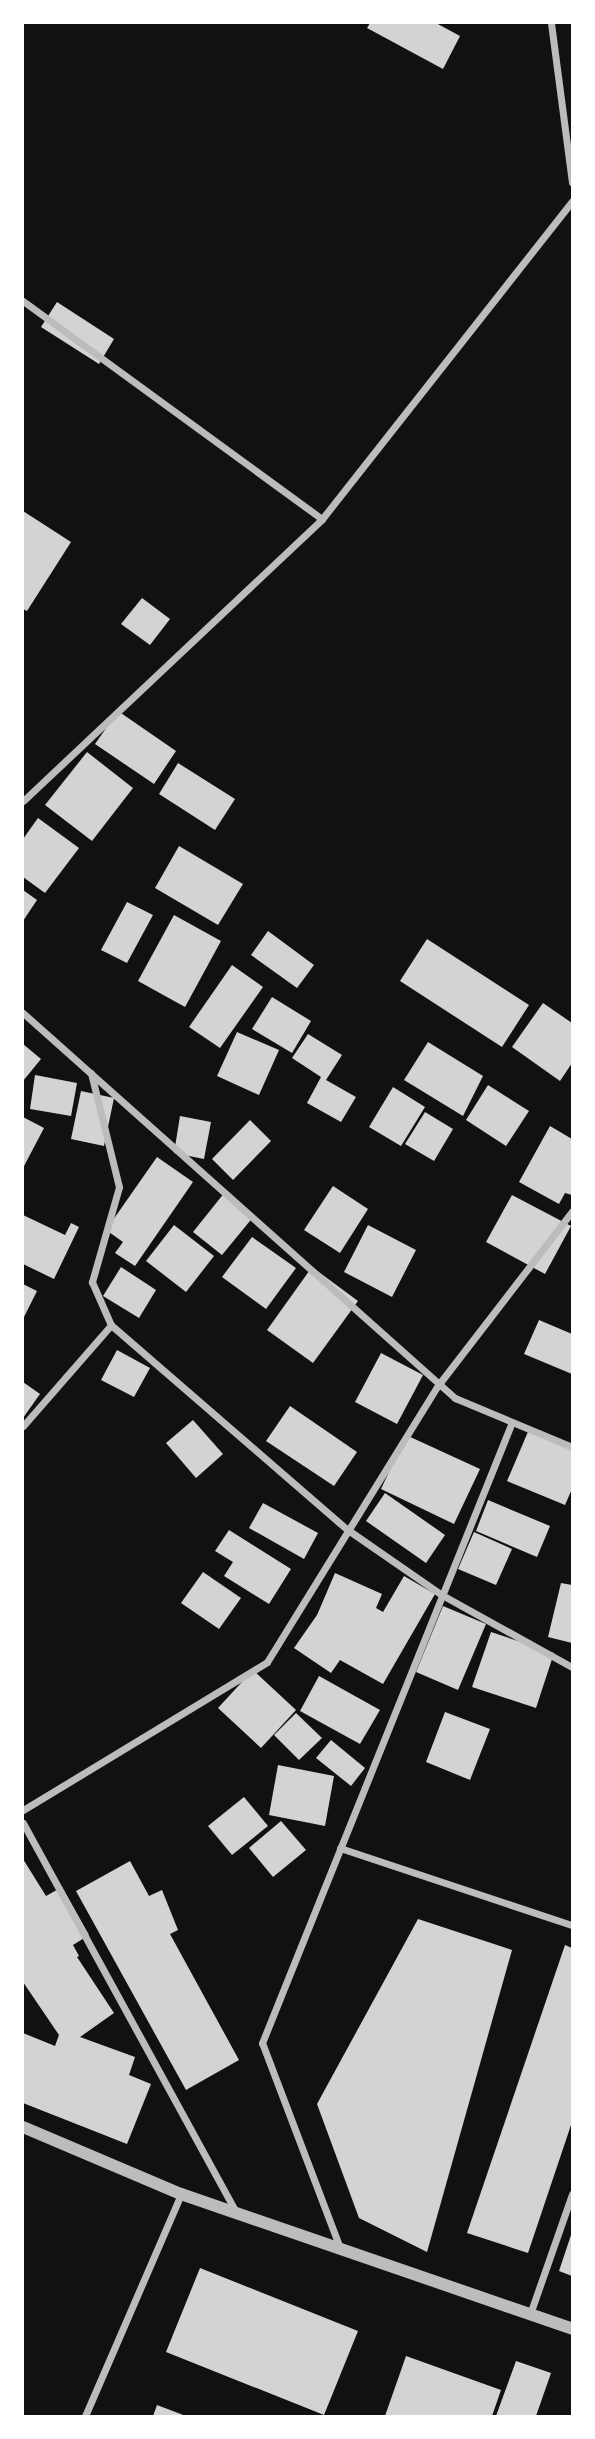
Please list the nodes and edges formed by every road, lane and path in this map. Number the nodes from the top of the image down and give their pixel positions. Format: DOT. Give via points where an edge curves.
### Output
graph roads {
  1 [pos="551,23"];
  2 [pos="572,184"];
  3 [pos="572,201"];
  4 [pos="23,301"];
  5 [pos="321,519"];
  6 [pos="23,801"];
  7 [pos="23,1013"];
  8 [pos="91,1073"];
  9 [pos="572,1212"];
  10 [pos="111,1325"];
  11 [pos="439,1384"];
  12 [pos="512,1422"];
  13 [pos="23,1426"];
  14 [pos="572,1447"];
  15 [pos="348,1530"];
  16 [pos="442,1595"];
  17 [pos="572,1667"];
  18 [pos="23,1810"];
  19 [pos="23,1823"];
  20 [pos="341,1848"];
  21 [pos="572,1925"];
  22 [pos="23,2127"];
  23 [pos="181,2194"];
  24 [pos="572,2194"];
  25 [pos="237,2214"];
  26 [pos="340,2249"];
  27 [pos="530,2314"];
  28 [pos="572,2329"];
  29 [pos="85,2416"];
  1 -- 2 [label="street"];
  3 -- 5 [label="street"];
  4 -- 5 [label="street"];
  5 -- 6 [label="street"];
  7 -- 8 [label="street"];
  8 -- 10 [label="street" via="119,1186 92,1282"];
  8 -- 11 [label="street"];
  9 -- 11 [label="street"];
  10 -- 13 [label="street"];
  10 -- 15 [label="street"];
  11 -- 12 [label="street" via="455,1398"];
  11 -- 15 [label="street"];
  12 -- 14 [label="street"];
  12 -- 16 [label="street"];
  15 -- 16 [label="street"];
  15 -- 18 [label="street" via="267,1662"];
  16 -- 17 [label="street"];
  16 -- 20 [label="street"];
  19 -- 25 [label="street"];
  20 -- 21 [label="street"];
  20 -- 26 [label="street" via="262,2043"];
  22 -- 23 [label="street"];
  23 -- 25 [label="street"];
  23 -- 29 [label="street"];
  24 -- 27 [label="street"];
  25 -- 26 [label="street"];
  26 -- 27 [label="street"];
  27 -- 28 [label="street"];
}
